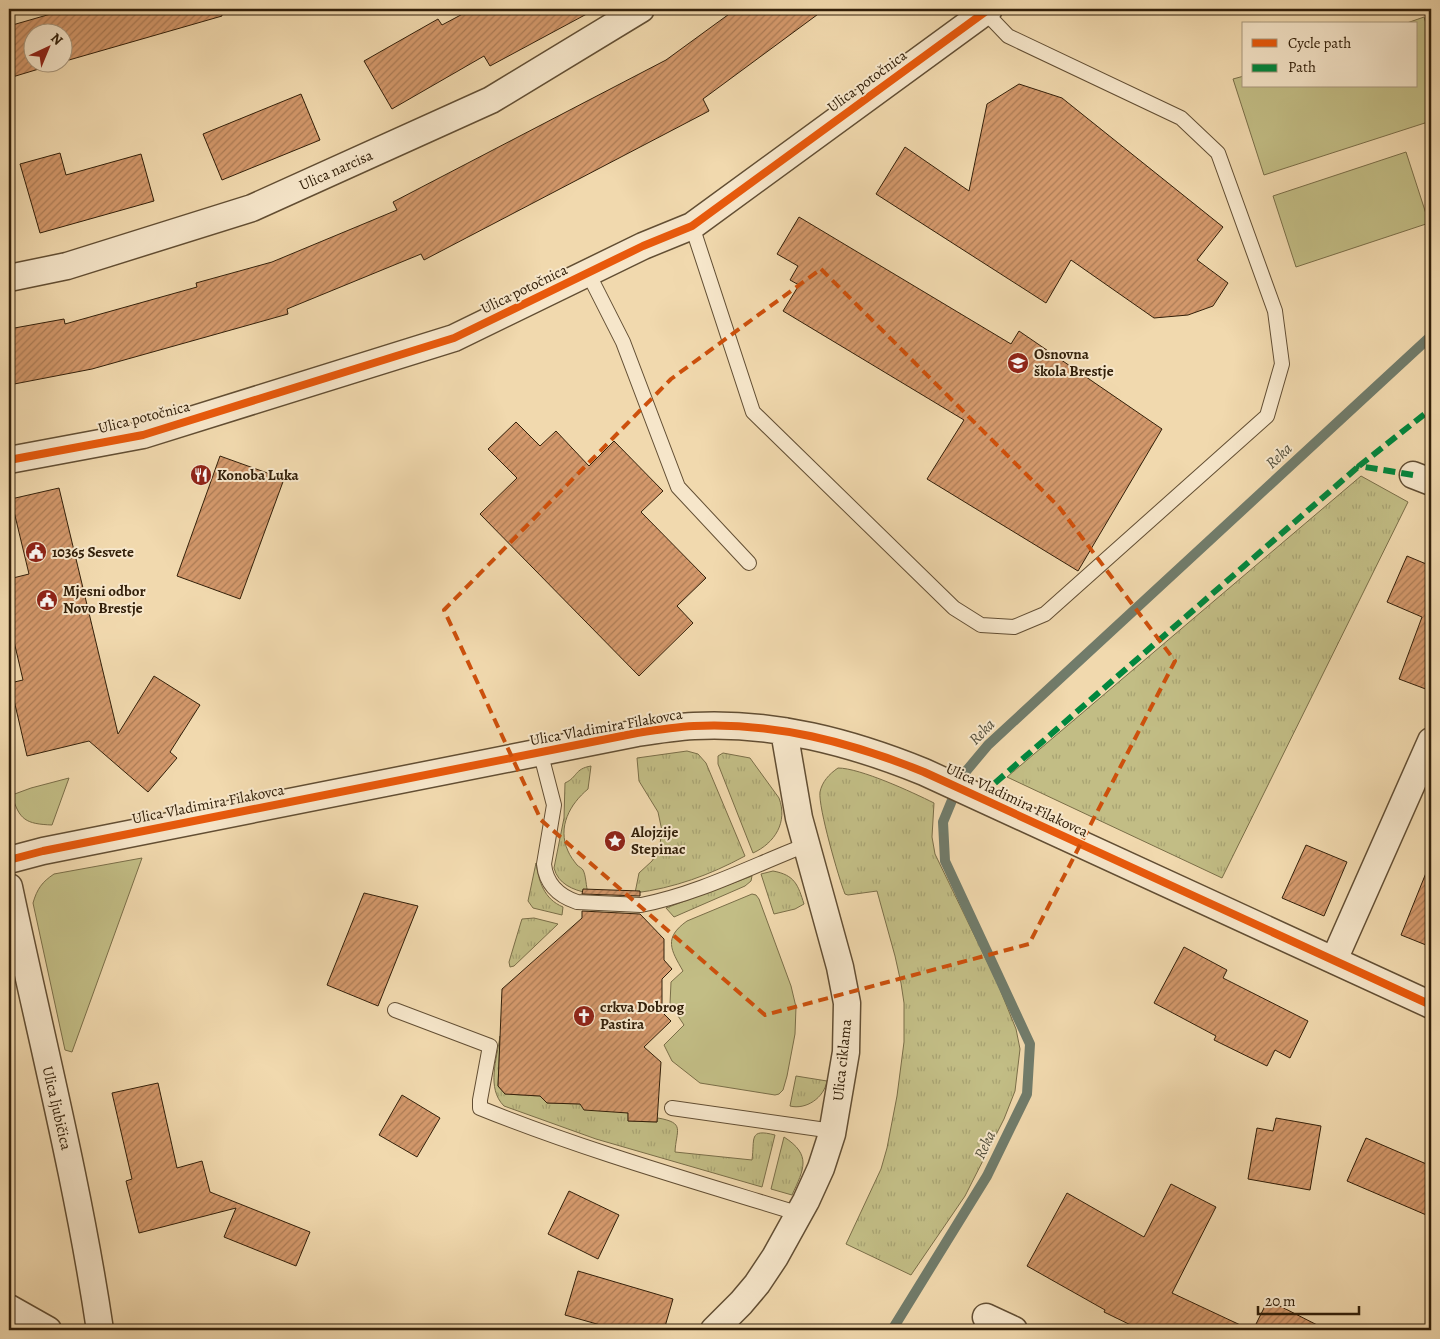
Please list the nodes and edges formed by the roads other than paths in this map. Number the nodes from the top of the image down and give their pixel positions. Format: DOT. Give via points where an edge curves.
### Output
graph roads {
  1 [pos="641,9"];
  2 [pos="987,10"];
  3 [pos="692,226"];
  4 [pos="588,273"];
  5 [pos="9,278"];
  6 [pos="9,460"];
  7 [pos="749,563"];
  8 [pos="784,731"];
  9 [pos="1431,741"];
  10 [pos="540,751"];
  11 [pos="806,845"];
  12 [pos="9,860"];
  13 [pos="9,887"];
  14 [pos="1334,960"];
  15 [pos="1431,1005"];
  16 [pos="395,1010"];
  17 [pos="672,1108"];
  18 [pos="833,1131"];
  19 [pos="800,1214"];
  20 [pos="9,1308"];
  21 [pos="986,1317"];
  22 [pos="48,1330"];
  23 [pos="100,1330"];
  24 [pos="714,1330"];
  25 [pos="1014,1330"];
  1 -- 5 [label="street, Ulica narcisa" via="491,100 252,208 67,266"];
  2 -- 3 [label="street, Ulica potočnica"];
  2 -- 3 [label="lane" via="1008,36 1181,118 1218,154 1275,311 1282,364 1267,416 1045,614 1014,627 981,626 954,608 753,412"];
  3 -- 4 [label="street, Ulica potočnica"];
  4 -- 6 [label="street, Ulica potočnica" via="454,338 143,434"];
  4 -- 7 [label="lane" via="623,342 678,487"];
  8 -- 10 [label="street, Ulica Vladimira Filakovca" via="694,726"];
  8 -- 11 [label="street, Ulica ciklama"];
  8 -- 14 [label="street, Ulica Vladimira Filakovca" via="852,745 924,772"];
  9 -- 14 [label="street"];
  10 -- 11 [label="lane" via="554,806 545,872 556,891 569,900 641,905 702,887"];
  10 -- 12 [label="street, Ulica Vladimira Filakovca"];
  11 -- 18 [label="street, Ulica ciklama" via="847,1003 846,1052"];
  13 -- 23 [label="street, Ulica ljubičica" via="67,1154"];
  14 -- 15 [label="street, Ulica Vladimira Filakovca"];
  16 -- 19 [label="lane" via="490,1046 480,1108 599,1151"];
  17 -- 18 [label="lane"];
  18 -- 19 [label="street, Ulica ciklama" via="821,1168"];
  19 -- 24 [label="street, Ulica ciklama" via="757,1284"];
  20 -- 22 [label="street"];
  21 -- 25 [label="street"];
}
